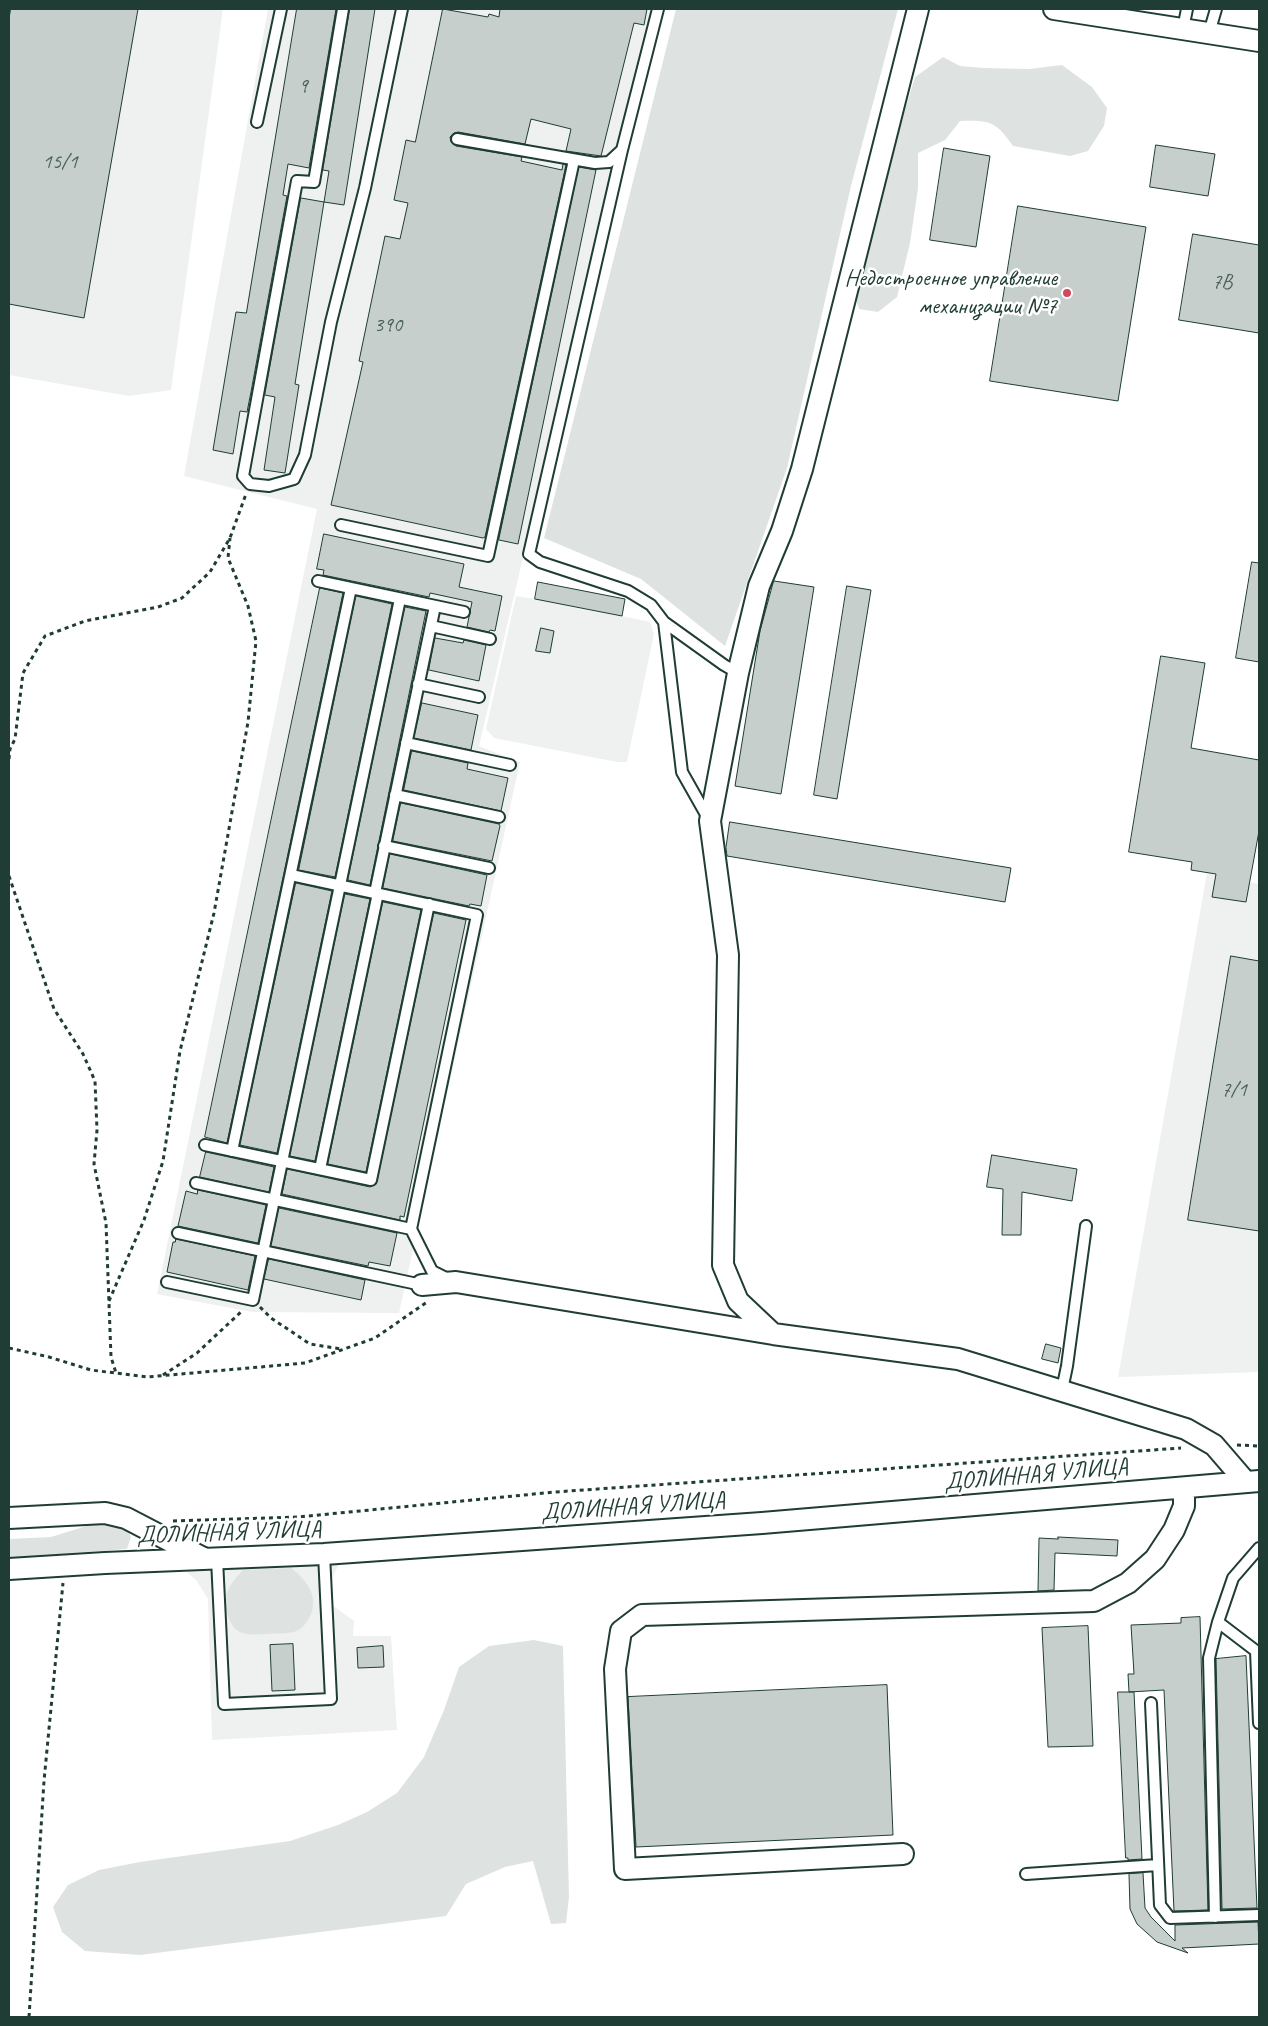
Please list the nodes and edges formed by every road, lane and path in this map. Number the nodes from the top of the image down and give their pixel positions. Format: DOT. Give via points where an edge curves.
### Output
graph roads {
  1 [pos="280,9"];
  2 [pos="343,9"];
  3 [pos="402,9"];
  4 [pos="658,9"];
  5 [pos="918,9"];
  6 [pos="1054,9"];
  7 [pos="1187,9"];
  8 [pos="1216,9"];
  9 [pos="1183,29"];
  10 [pos="1209,33"];
  11 [pos="1259,41"];
  12 [pos="257,122"];
  13 [pos="457,139"];
  14 [pos="622,150"];
  15 [pos="574,160"];
  16 [pos="250,484"];
  17 [pos="341,525"];
  18 [pos="230,538"];
  19 [pos="318,581"];
  20 [pos="351,588"];
  21 [pos="400,598"];
  22 [pos="435,606"];
  23 [pos="464,612"];
  24 [pos="664,622"];
  25 [pos="431,626"];
  26 [pos="490,639"];
  27 [pos="738,673"];
  28 [pos="418,684"];
  29 [pos="480,697"];
  30 [pos="406,743"];
  31 [pos="10,749"];
  32 [pos="9,759"];
  33 [pos="510,765"];
  34 [pos="395,795"];
  35 [pos="499,818"];
  36 [pos="710,821"];
  37 [pos="384,846"];
  38 [pos="489,868"];
  39 [pos="291,875"];
  40 [pos="9,876"];
  41 [pos="340,885"];
  42 [pos="376,893"];
  43 [pos="429,904"];
  44 [pos="206,1145"];
  45 [pos="232,1151"];
  46 [pos="282,1162"];
  47 [pos="320,1170"];
  48 [pos="196,1183"];
  49 [pos="274,1200"];
  50 [pos="1086,1226"];
  51 [pos="411,1229"];
  52 [pos="178,1233"];
  53 [pos="263,1251"];
  54 [pos="167,1282"];
  55 [pos="456,1282"];
  56 [pos="422,1285"];
  57 [pos="253,1300"];
  58 [pos="109,1301"];
  59 [pos="773,1334"];
  60 [pos="364,1342"];
  61 [pos="9,1348"];
  62 [pos="116,1373"];
  63 [pos="162,1375"];
  64 [pos="1062,1390"];
  65 [pos="1214,1445"];
  66 [pos="1259,1446"];
  67 [pos="1186,1447"];
  68 [pos="1252,1481"];
  69 [pos="1184,1488"];
  70 [pos="9,1518"];
  71 [pos="164,1522"];
  72 [pos="1259,1548"];
  73 [pos="324,1554"];
  74 [pos="212,1559"];
  75 [pos="65,1565"];
  76 [pos="9,1569"];
  77 [pos="1218,1622"];
  78 [pos="1151,1703"];
  79 [pos="1259,1723"];
  80 [pos="903,1854"];
  81 [pos="1158,1865"];
  82 [pos="1026,1874"];
  83 [pos="1259,1915"];
  84 [pos="1215,1916"];
  85 [pos="29,2017"];
  1 -- 12 [label="lane"];
  2 -- 16 [label="lane" via="314,182 297,181 243,476"];
  3 -- 16 [label="lane" via="365,188 331,322 306,455 294,478 269,486"];
  4 -- 14 [label="lane"];
  5 -- 27 [label="street" via="802,469 759,586"];
  6 -- 9 [label="street"];
  7 -- 9 [label="lane"];
  8 -- 10 [label="lane"];
  9 -- 10 [label="street"];
  10 -- 11 [label="street"];
  13 -- 15 [label="lane"];
  14 -- 15 [label="lane" via="609,162"];
  14 -- 24 [label="lane" via="529,554 540,562 628,591 651,605"];
  15 -- 17 [label="lane" via="488,556"];
  16 -- 18 [label="path"];
  18 -- 31 [label="path" via="210,572 182,598 158,607 84,621 44,636 23,673 15,740"];
  18 -- 58 [label="path" via="228,558 248,606 256,641 248,722 214,913 180,1051 163,1161 144,1220"];
  19 -- 20 [label="lane"];
  20 -- 21 [label="lane"];
  20 -- 39 [label="lane"];
  21 -- 22 [label="lane"];
  21 -- 41 [label="lane"];
  22 -- 23 [label="lane"];
  22 -- 25 [label="lane"];
  24 -- 27 [label="lane"];
  24 -- 36 [label="lane" via="682,772"];
  25 -- 26 [label="lane"];
  25 -- 28 [label="lane"];
  27 -- 36 [label="street"];
  28 -- 29 [label="lane"];
  28 -- 30 [label="lane"];
  30 -- 33 [label="lane"];
  30 -- 34 [label="lane"];
  31 -- 32 [label="path"];
  34 -- 35 [label="lane"];
  34 -- 37 [label="lane"];
  36 -- 59 [label="street" via="728,955 723,1265 738,1301"];
  37 -- 38 [label="lane"];
  37 -- 42 [label="lane"];
  39 -- 41 [label="lane"];
  39 -- 45 [label="lane"];
  40 -- 58 [label="path" via="54,1009 83,1054 95,1081 97,1130 94,1164 106,1223"];
  41 -- 42 [label="lane"];
  41 -- 46 [label="lane"];
  42 -- 43 [label="lane"];
  42 -- 47 [label="lane"];
  43 -- 47 [label="lane" via="371,1180"];
  43 -- 51 [label="lane" via="477,914"];
  44 -- 45 [label="lane"];
  45 -- 46 [label="lane"];
  46 -- 47 [label="lane"];
  46 -- 49 [label="lane"];
  48 -- 49 [label="lane"];
  49 -- 51 [label="lane"];
  49 -- 53 [label="lane"];
  50 -- 64 [label="lane"];
  51 -- 55 [label="lane" via="432,1271"];
  52 -- 53 [label="lane"];
  53 -- 56 [label="lane"];
  53 -- 57 [label="lane"];
  54 -- 57 [label="lane"];
  55 -- 56 [label="street"];
  55 -- 59 [label="street"];
  55 -- 60 [label="path" via="375,1338"];
  57 -- 60 [label="path" via="270,1318 310,1344 342,1349"];
  57 -- 63 [label="path" via="197,1353"];
  58 -- 62 [label="path" via="111,1357"];
  59 -- 64 [label="street" via="958,1358"];
  60 -- 63 [label="path" via="305,1363"];
  61 -- 62 [label="path" via="91,1370"];
  62 -- 63 [label="path"];
  64 -- 65 [label="street" via="1186,1429"];
  65 -- 66 [label="path"];
  65 -- 68 [label="street"];
  67 -- 71 [label="path" via="555,1492 298,1517"];
  68 -- 69 [label="street, ДОЛИННАЯ УЛИЦА"];
  69 -- 73 [label="street, ДОЛИННАЯ УЛИЦА" via="762,1523"];
  69 -- 80 [label="street" via="1184,1506 1174,1530 1155,1559 1128,1583 1094,1601 642,1615 621,1631 615,1669 625,1869"];
  70 -- 74 [label="street" via="105,1513 126,1518"];
  72 -- 77 [label="lane" via="1233,1578"];
  73 -- 74 [label="street, ДОЛИННАЯ УЛИЦА"];
  73 -- 74 [label="lane" via="331,1699 292,1701 224,1704"];
  74 -- 75 [label="street, ДОЛИННАЯ УЛИЦА"];
  75 -- 76 [label="street, ДОЛИННАЯ УЛИЦА"];
  75 -- 85 [label="path" via="44,1782"];
  77 -- 79 [label="lane" via="1256,1651"];
  77 -- 84 [label="lane" via="1209,1658"];
  78 -- 81 [label="lane"];
  81 -- 82 [label="lane"];
  81 -- 84 [label="lane" via="1160,1904 1170,1918"];
  83 -- 84 [label="lane"];
}
